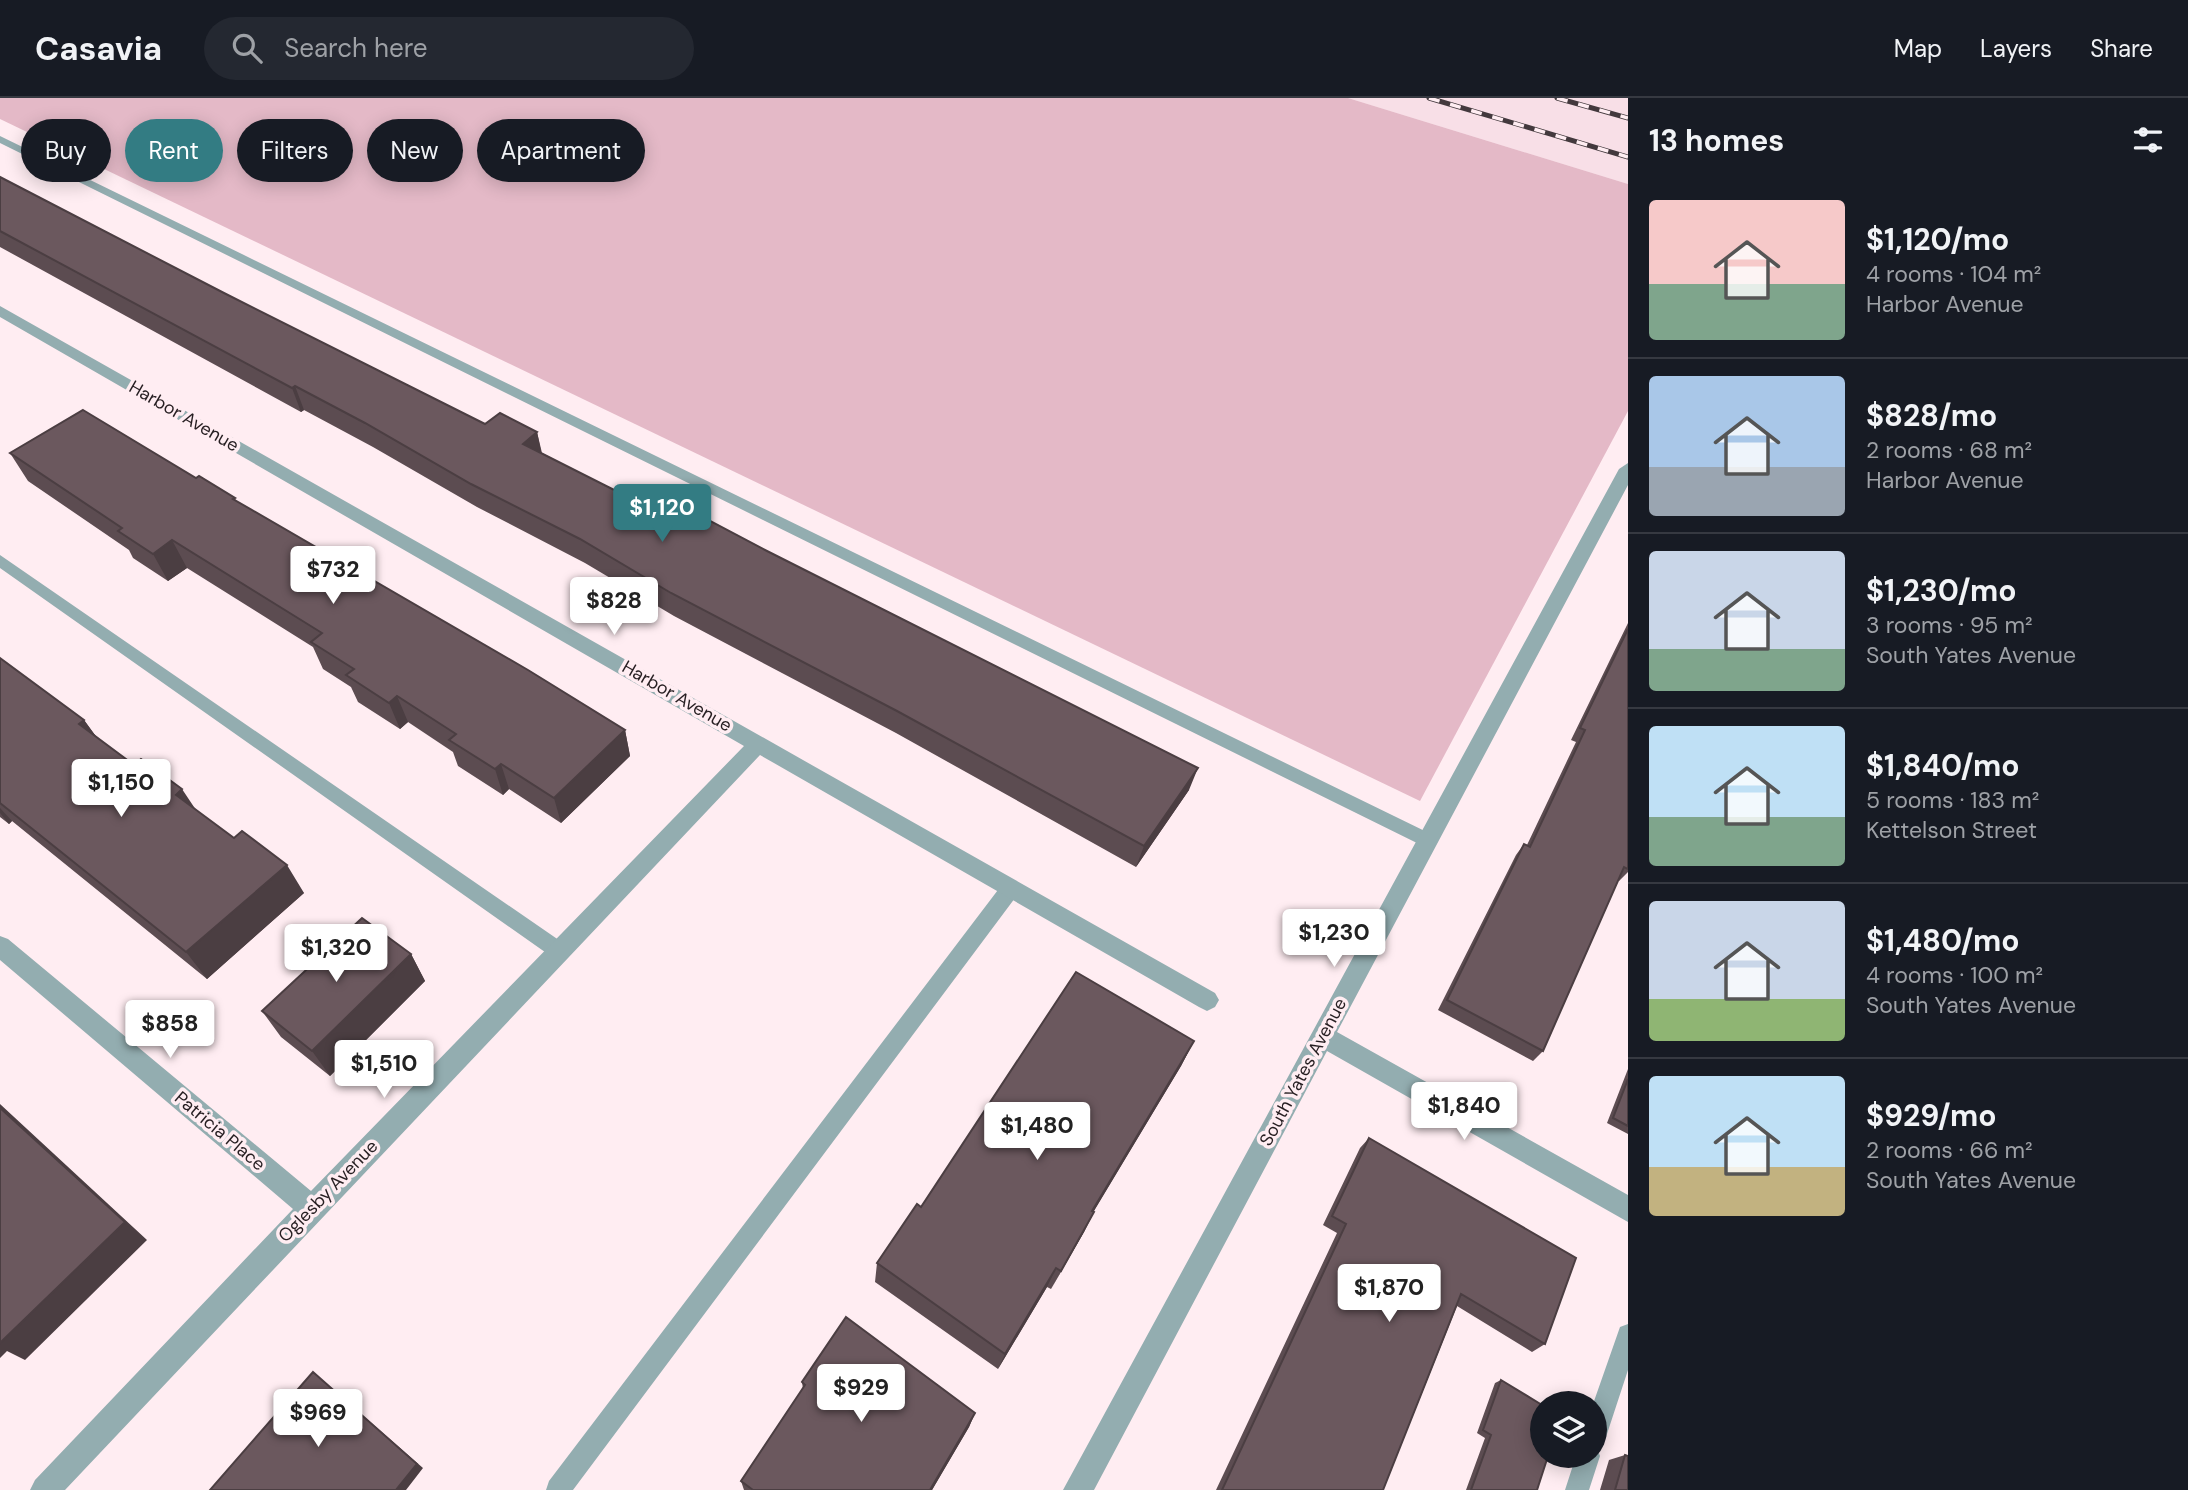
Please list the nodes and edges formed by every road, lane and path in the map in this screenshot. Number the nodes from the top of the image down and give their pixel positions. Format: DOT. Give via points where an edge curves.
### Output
graph roads {
  1 [pos="0,139"];
  2 [pos="3,316"];
  3 [pos="1628,469"];
  4 [pos="0,559"];
  5 [pos="759,743"];
  6 [pos="1429,841"];
  7 [pos="1011,888"];
  8 [pos="0,946"];
  9 [pos="559,951"];
  10 [pos="1208,1000"];
  11 [pos="1323,1036"];
  12 [pos="312,1208"];
  13 [pos="1628,1209"];
  14 [pos="1628,1335"];
  15 [pos="1607,1398"];
  16 [pos="1584,1468"];
  17 [pos="45,1490"];
  18 [pos="558,1490"];
  19 [pos="1078,1490"];
  20 [pos="1577,1490"];
  1 -- 6 [label="lane"];
  2 -- 5 [label="street, Harbor Avenue"];
  3 -- 6 [label="street, South Yates Avenue"];
  4 -- 9 [label="lane"];
  5 -- 7 [label="street, Harbor Avenue"];
  5 -- 9 [label="street, Oglesby Avenue"];
  6 -- 11 [label="street, South Yates Avenue"];
  7 -- 10 [label="street, Harbor Avenue"];
  7 -- 18 [label="lane"];
  8 -- 12 [label="street, Patricia Place"];
  9 -- 12 [label="street, Oglesby Avenue"];
  11 -- 13 [label="street"];
  11 -- 19 [label="street, South Yates Avenue"];
  12 -- 17 [label="street, Oglesby Avenue"];
  14 -- 15 [label="lane"];
  16 -- 20 [label="lane"];
}
